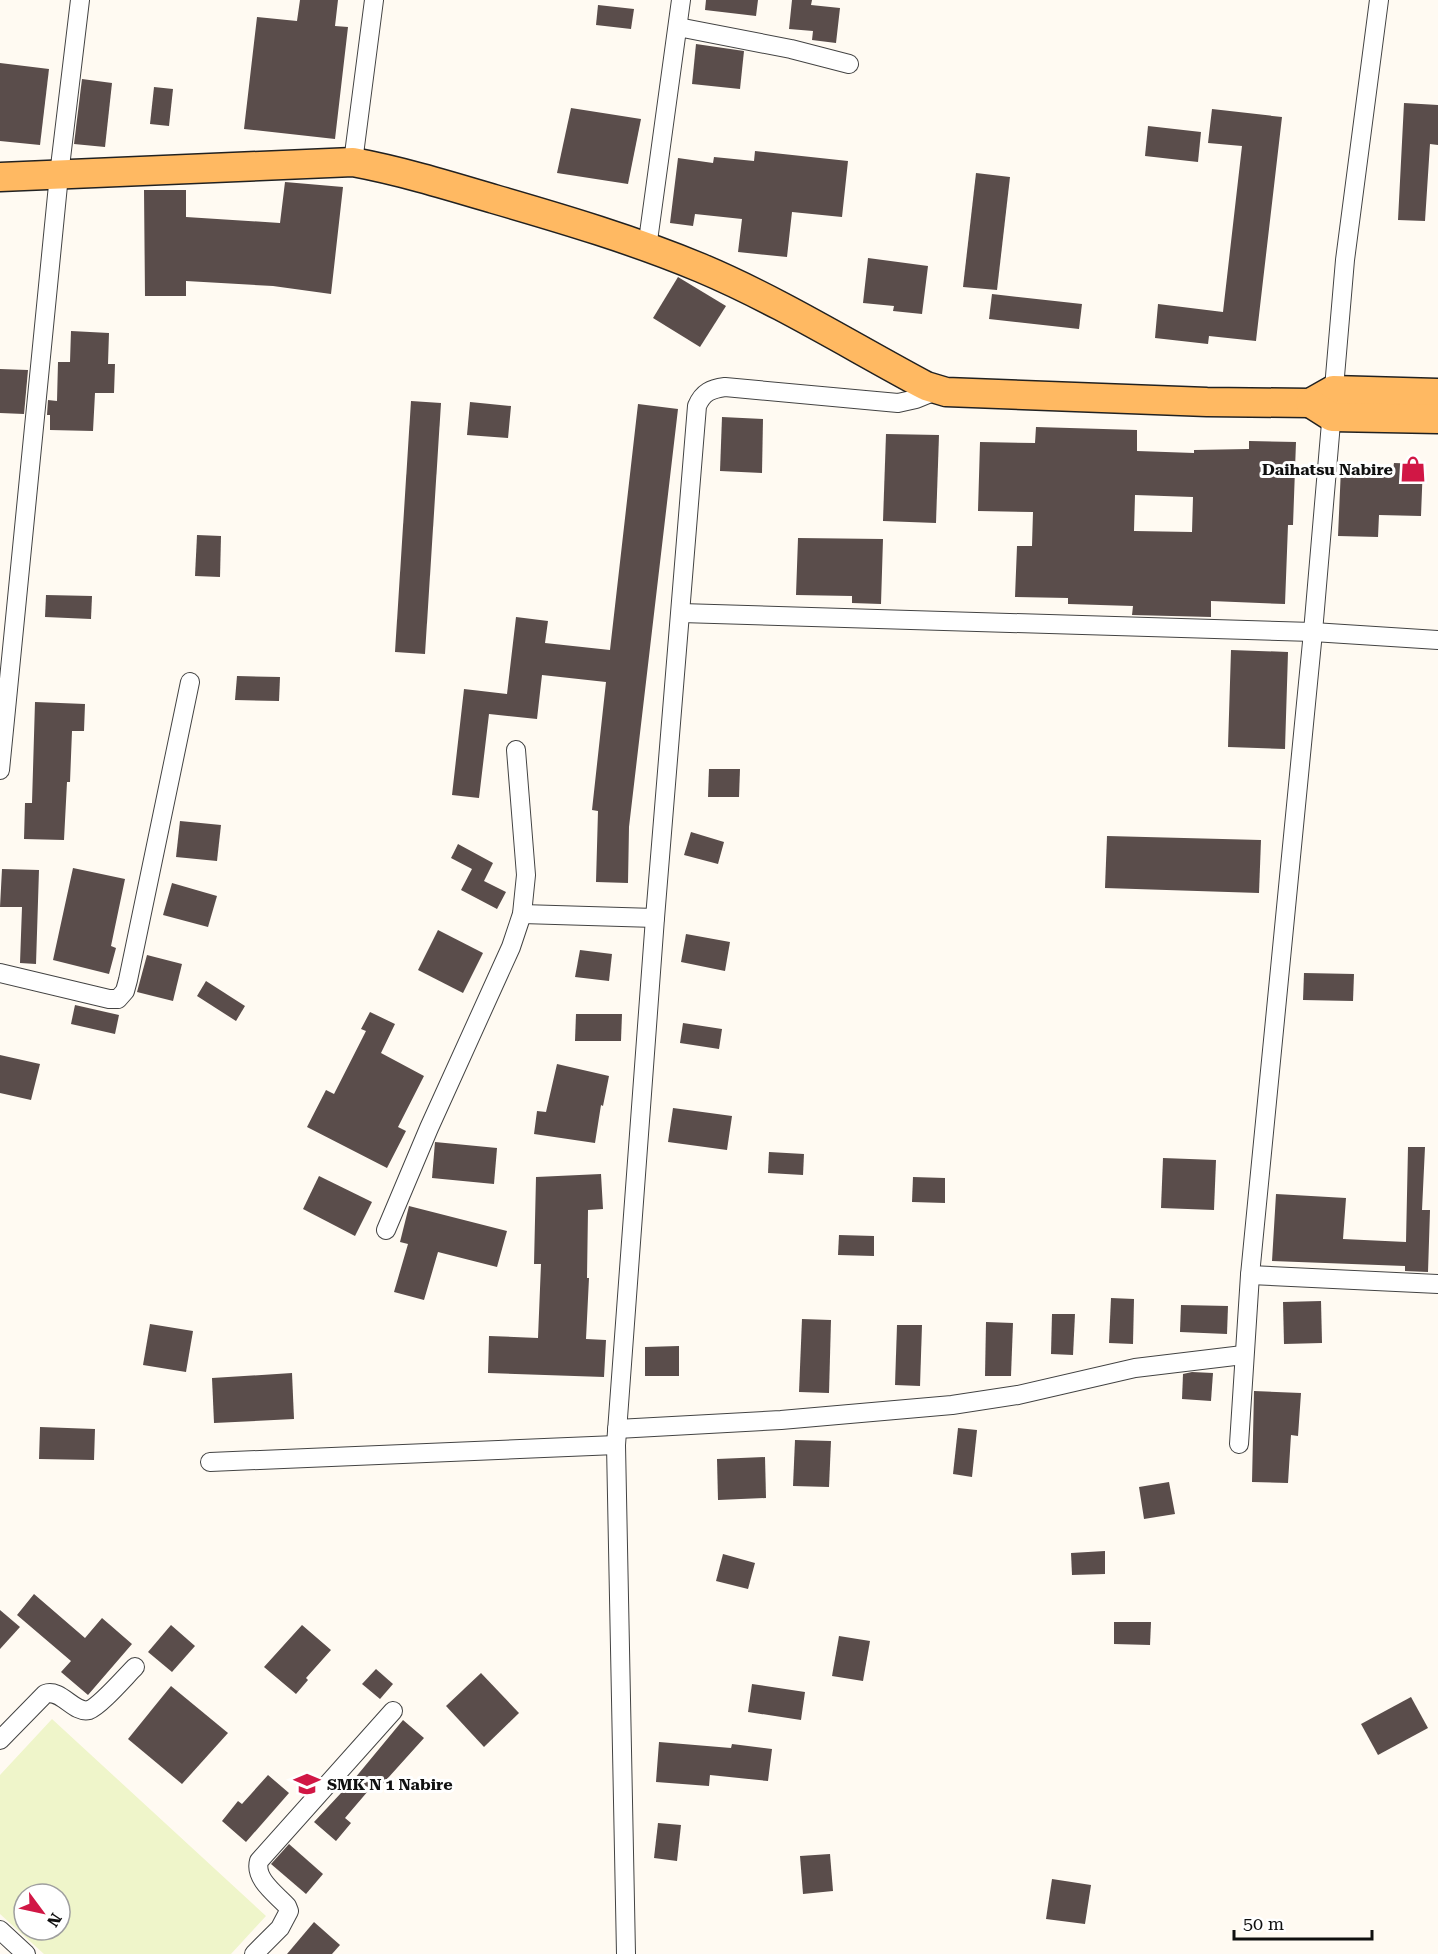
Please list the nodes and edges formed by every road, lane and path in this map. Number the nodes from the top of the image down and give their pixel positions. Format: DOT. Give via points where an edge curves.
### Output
graph roads {
  1 [pos="80,0"];
  2 [pos="374,0"];
  3 [pos="681,0"];
  4 [pos="1378,0"];
  5 [pos="678,27"];
  6 [pos="849,63"];
  7 [pos="353,162"];
  8 [pos="59,176"];
  9 [pos="0,177"];
  10 [pos="647,248"];
  11 [pos="938,390"];
  12 [pos="1438,393"];
  13 [pos="1325,403"];
  14 [pos="1438,419"];
  15 [pos="681,613"];
  16 [pos="1313,632"];
  17 [pos="1438,639"];
  18 [pos="190,682"];
  19 [pos="516,750"];
  20 [pos="0,770"];
  21 [pos="522,914"];
  22 [pos="655,918"];
  23 [pos="0,973"];
  24 [pos="386,1230"];
  25 [pos="1250,1275"];
  26 [pos="1438,1284"];
  27 [pos="1243,1355"];
  28 [pos="616,1437"];
  29 [pos="1239,1444"];
  30 [pos="210,1462"];
  31 [pos="135,1667"];
  32 [pos="393,1711"];
  33 [pos="0,1740"];
  34 [pos="0,1930"];
  35 [pos="26,1954"];
  36 [pos="254,1954"];
  37 [pos="626,1954"];
  1 -- 8 [label="street"];
  2 -- 7 [label="street"];
  3 -- 5 [label="street"];
  4 -- 13 [label="street"];
  5 -- 6 [label="street"];
  5 -- 10 [label="street"];
  7 -- 8 [label="main road"];
  7 -- 10 [label="main road" via="403,172 541,212"];
  8 -- 9 [label="main road"];
  8 -- 20 [label="street"];
  10 -- 11 [label="main road" via="701,268"];
  11 -- 13 [label="main road" via="959,394"];
  11 -- 15 [label="street" via="898,403 725,387 703,394 696,414"];
  12 -- 13 [label="main road"];
  13 -- 14 [label="main road"];
  13 -- 16 [label="street"];
  15 -- 16 [label="street"];
  15 -- 22 [label="street"];
  16 -- 17 [label="street"];
  16 -- 25 [label="street"];
  18 -- 23 [label="street" via="125,991 118,999 109,999"];
  19 -- 21 [label="street" via="526,875"];
  21 -- 22 [label="street"];
  21 -- 24 [label="street"];
  22 -- 28 [label="street"];
  25 -- 26 [label="street"];
  25 -- 27 [label="street"];
  27 -- 28 [label="street" via="1110,1372 1071,1384 973,1403"];
  27 -- 29 [label="street"];
  28 -- 30 [label="street"];
  28 -- 37 [label="street"];
  31 -- 33 [label="street" via="88,1710 51,1692 45,1694"];
  32 -- 36 [label="street" via="259,1861 262,1880 289,1911 280,1928"];
  34 -- 35 [label="street"];
}
